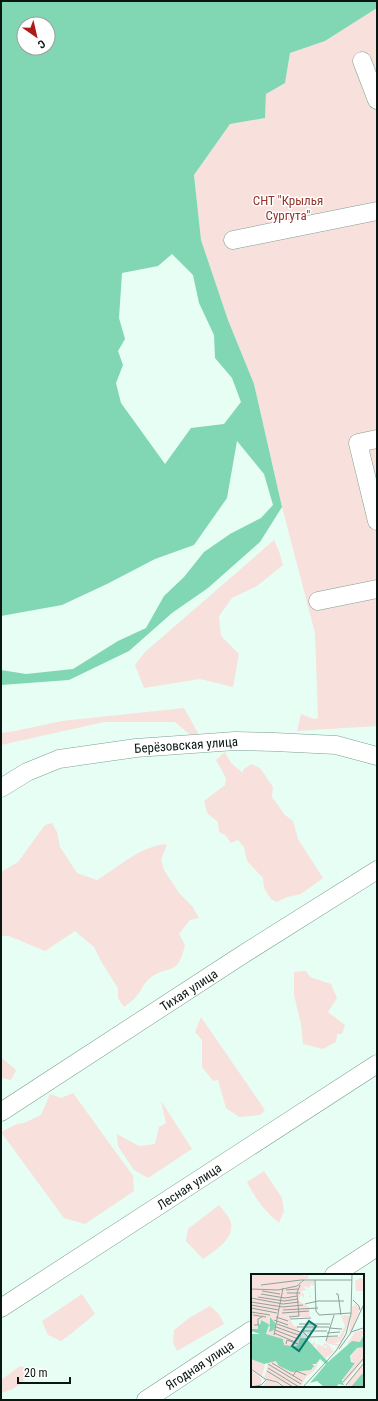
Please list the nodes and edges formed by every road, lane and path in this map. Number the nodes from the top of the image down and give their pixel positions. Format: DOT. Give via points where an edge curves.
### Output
graph roads {
  1 [pos="362,61"];
  2 [pos="377,100"];
  3 [pos="377,211"];
  4 [pos="233,240"];
  5 [pos="377,439"];
  6 [pos="377,521"];
  7 [pos="377,588"];
  8 [pos="318,602"];
  9 [pos="377,756"];
  10 [pos="1,788"];
  11 [pos="377,870"];
  12 [pos="377,1064"];
  13 [pos="1,1112"];
  14 [pos="377,1247"];
  15 [pos="336,1274"];
  16 [pos="1,1308"];
  17 [pos="251,1331"];
  18 [pos="146,1400"];
  1 -- 2 [label="street"];
  3 -- 4 [label="street"];
  5 -- 6 [label="street" via="358,444"];
  7 -- 8 [label="street"];
  9 -- 10 [label="street, Берёзовская улица" via="336,745 274,742 235,741 136,748 59,759 27,772"];
  11 -- 13 [label="street, Тихая улица"];
  12 -- 16 [label="street, Лесная улица"];
  14 -- 15 [label="street"];
  17 -- 18 [label="street, Ягодная улица"];
}
